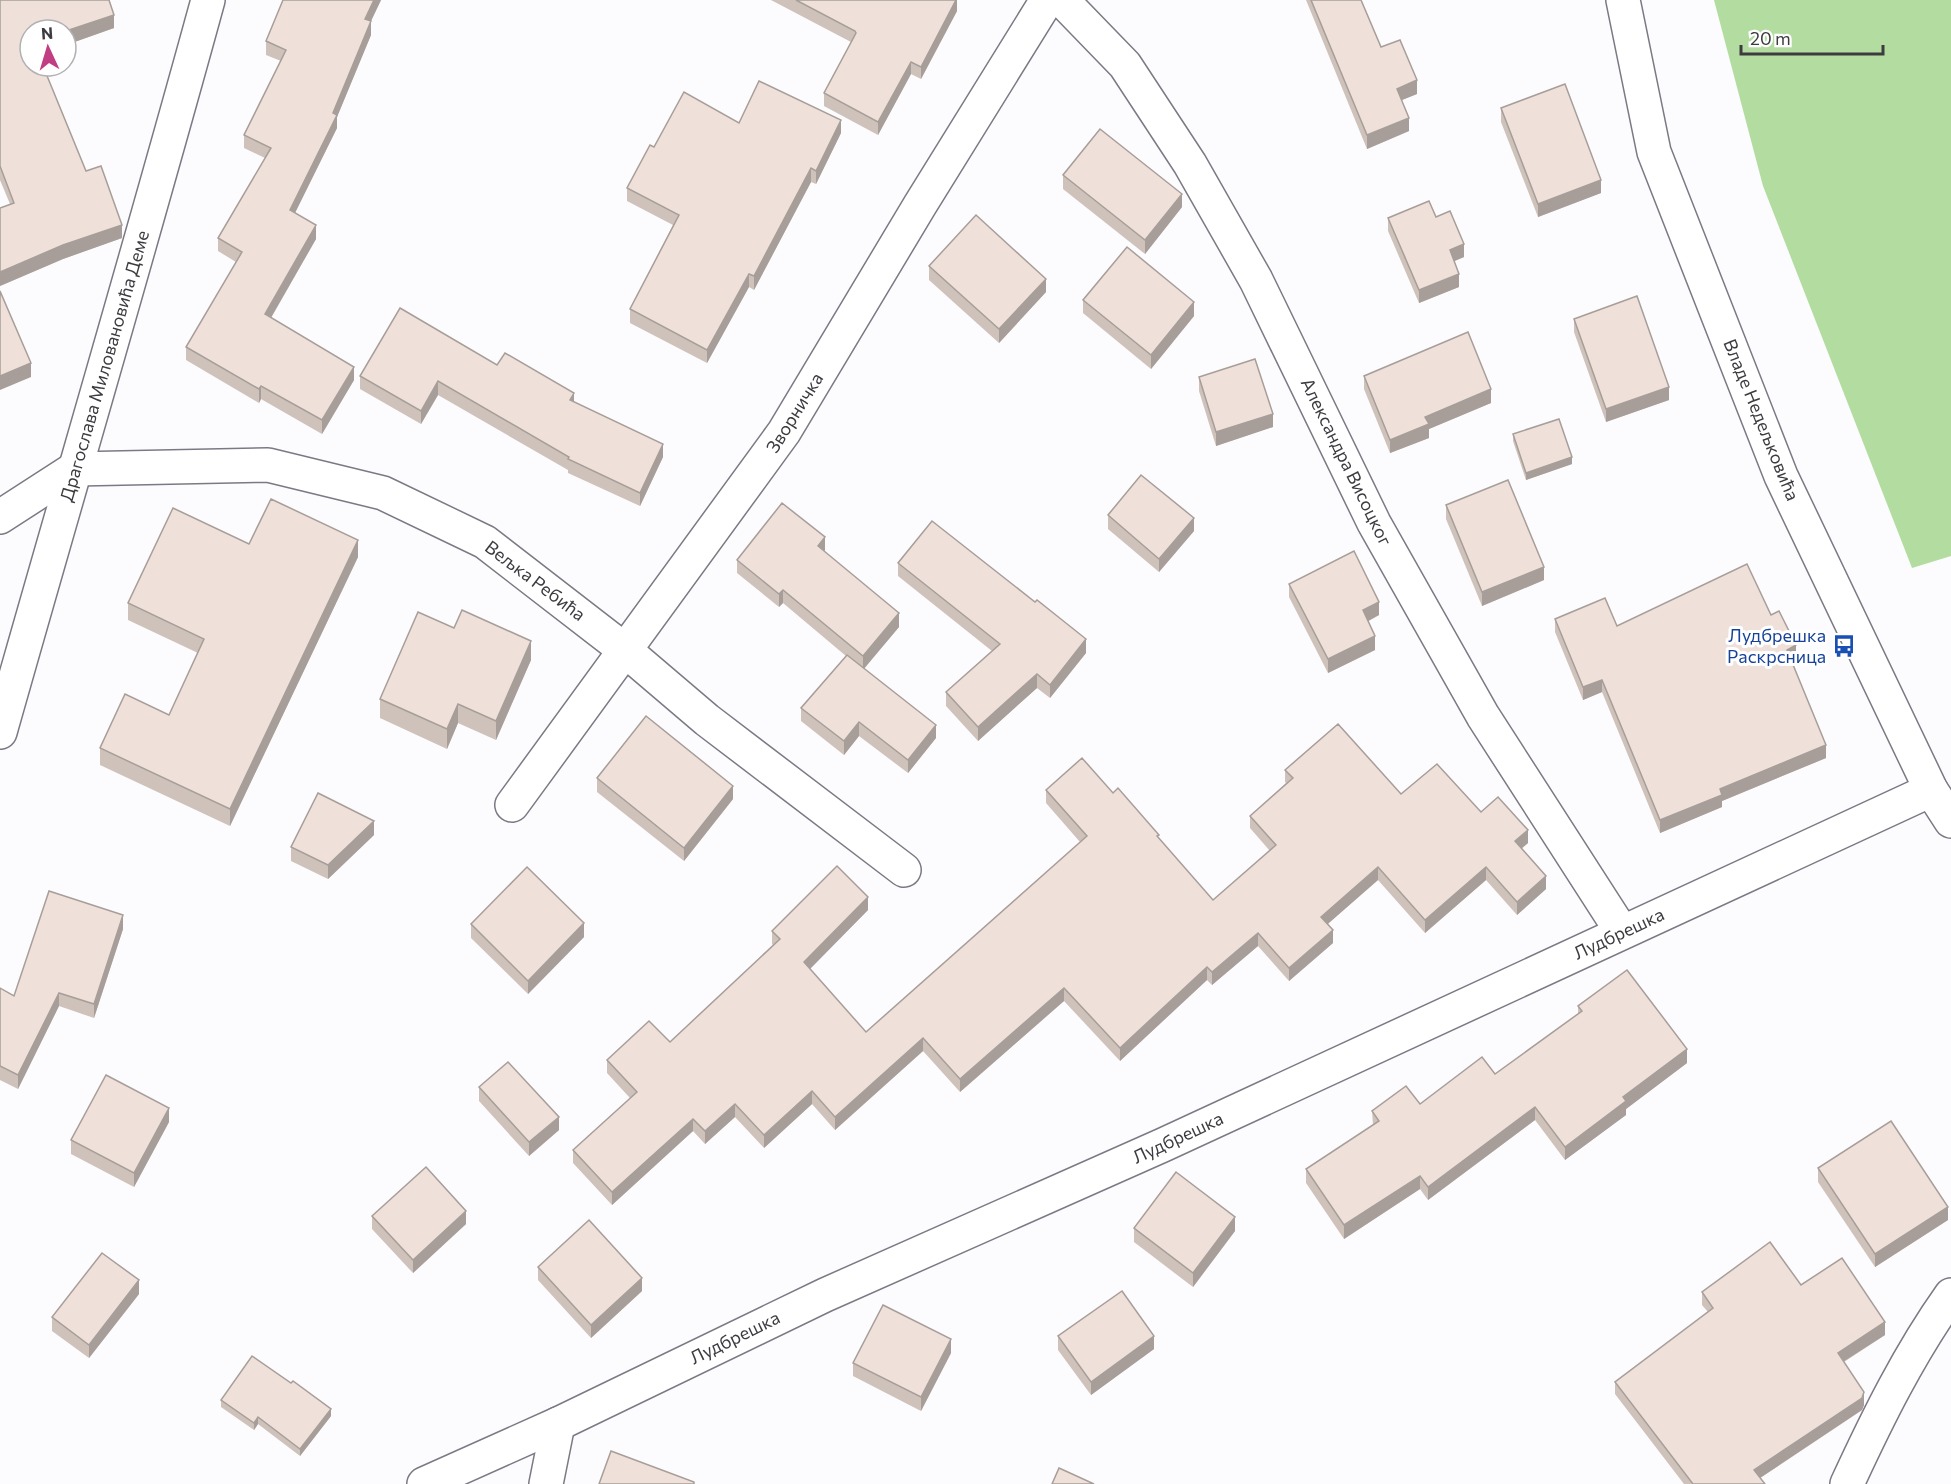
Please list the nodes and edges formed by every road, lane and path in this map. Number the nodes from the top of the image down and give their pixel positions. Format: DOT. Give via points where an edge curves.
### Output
graph roads {
  1 [pos="208,0"];
  2 [pos="1047,0"];
  3 [pos="1062,0"];
  4 [pos="1623,0"];
  5 [pos="74,469"];
  6 [pos="0,517"];
  7 [pos="626,651"];
  8 [pos="0,732"];
  9 [pos="1931,790"];
  10 [pos="512,805"];
  11 [pos="1951,820"];
  12 [pos="904,870"];
  13 [pos="1622,932"];
  14 [pos="1951,1295"];
  15 [pos="558,1424"];
  16 [pos="424,1484"];
  17 [pos="546,1484"];
  18 [pos="1847,1484"];
  1 -- 5 [label="street, Драгослава Миловановића Деме"];
  2 -- 7 [label="street, Зворничка" via="784,432"];
  3 -- 13 [label="street, Александра Висоцког" via="1125,65 1190,164 1257,280 1380,533 1483,716"];
  4 -- 9 [label="street, Владе Недељковића" via="1654,152 1781,476"];
  5 -- 6 [label="street"];
  5 -- 7 [label="street, Вељка Ребића" via="268,465 383,493 485,542"];
  5 -- 8 [label="street, Драгослава Миловановића Деме"];
  7 -- 10 [label="street, Зворничка"];
  7 -- 12 [label="street, Вељка Ребића" via="708,720"];
  9 -- 11 [label="street, Владе Недељковића"];
  9 -- 13 [label="street, Лудбрешка"];
  13 -- 15 [label="street, Лудбрешка" via="1163,1145 825,1295"];
  14 -- 18 [label="street" via="1922,1339"];
  15 -- 16 [label="street, Лудбрешка"];
  15 -- 17 [label="street"];
}
